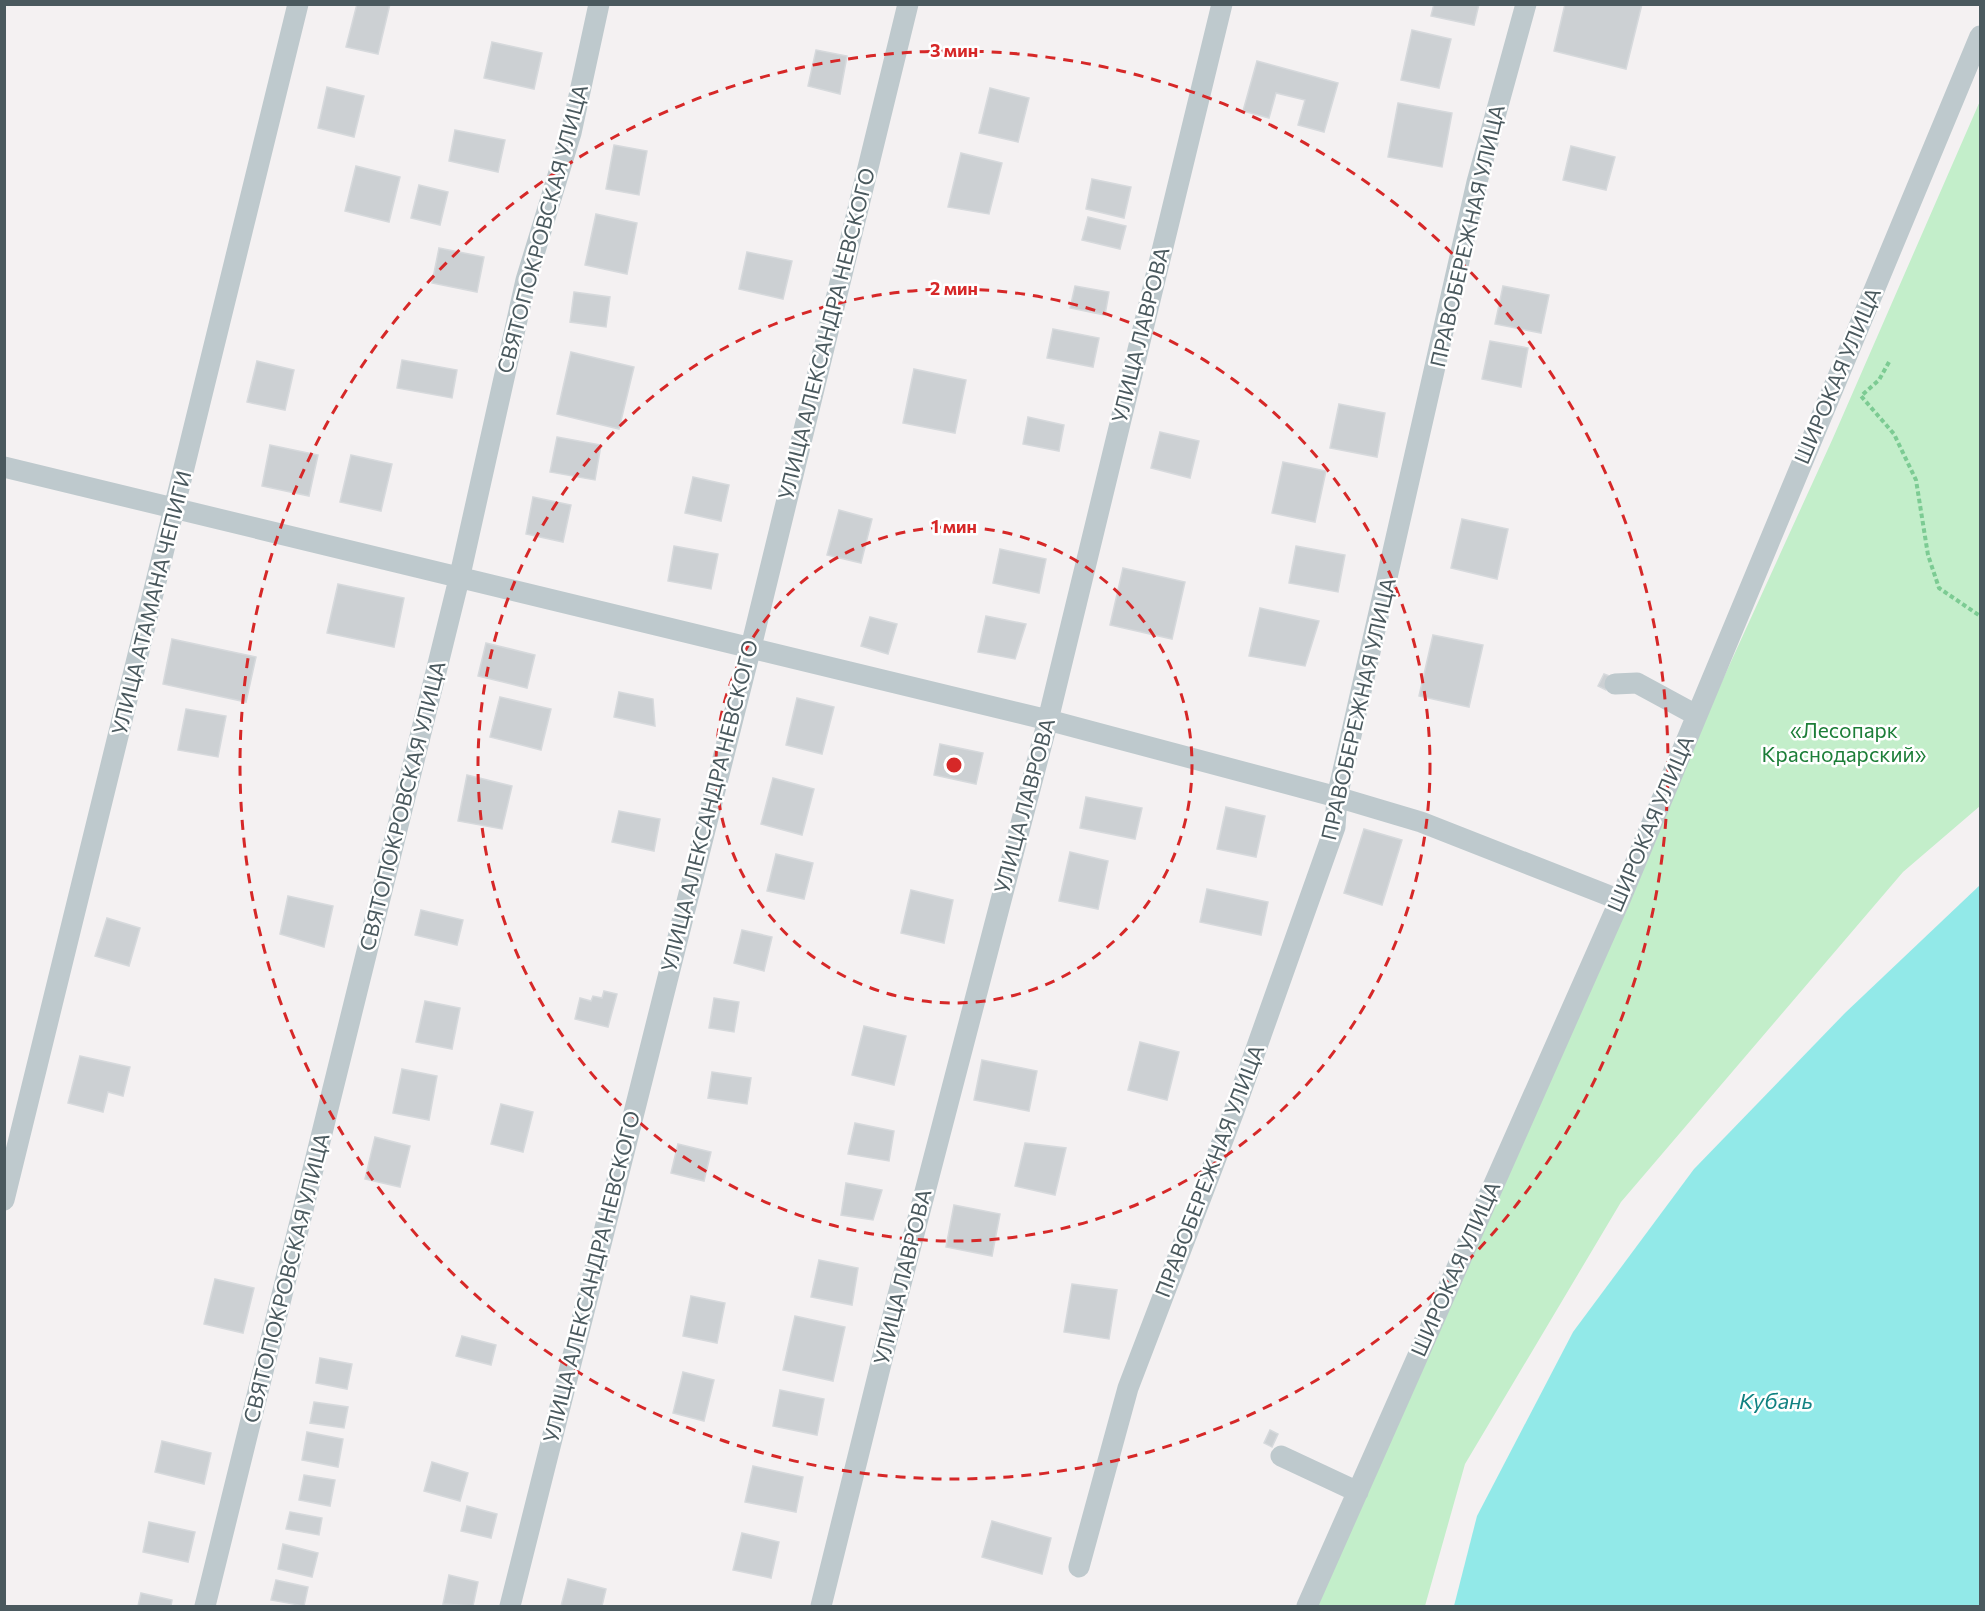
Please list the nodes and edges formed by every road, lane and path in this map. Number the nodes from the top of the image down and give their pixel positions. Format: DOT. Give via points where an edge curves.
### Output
graph roads {
  1 [pos="298,4"];
  2 [pos="599,4"];
  3 [pos="908,4"];
  4 [pos="1222,4"];
  5 [pos="1526,4"];
  6 [pos="1980,36"];
  7 [pos="1889,362"];
  8 [pos="4,467"];
  9 [pos="175,509"];
  10 [pos="460,575"];
  11 [pos="1980,616"];
  12 [pos="751,647"];
  13 [pos="1615,684"];
  14 [pos="1696,715"];
  15 [pos="1047,720"];
  16 [pos="1337,797"];
  17 [pos="1620,900"];
  18 [pos="4,1200"];
  19 [pos="1281,1456"];
  20 [pos="1358,1492"];
  21 [pos="1079,1567"];
  22 [pos="205,1606"];
  23 [pos="510,1606"];
  24 [pos="821,1606"];
  25 [pos="1307,1606"];
  1 -- 9 [label="street, УЛИЦА АТАМАНА ЧЕПИГИ"];
  2 -- 10 [label="street, СВЯТОПОКРОВСКАЯ УЛИЦА" via="571,133 526,280"];
  3 -- 12 [label="street, УЛИЦА АЛЕКСАНДРА НЕВСКОГО"];
  4 -- 15 [label="street, УЛИЦА ЛАВРОВА"];
  5 -- 16 [label="street, ПРАВОБЕРЕЖНАЯ УЛИЦА" via="1477,182"];
  6 -- 14 [label="street, ШИРОКАЯ УЛИЦА"];
  7 -- 11 [label="path" via="1879,380 1861,396 1894,434 1916,480 1928,555 1939,588"];
  8 -- 9 [label="street"];
  9 -- 10 [label="street"];
  9 -- 18 [label="street, УЛИЦА АТАМАНА ЧЕПИГИ"];
  10 -- 12 [label="street"];
  10 -- 22 [label="street, СВЯТОПОКРОВСКАЯ УЛИЦА"];
  12 -- 15 [label="street"];
  12 -- 23 [label="street, УЛИЦА АЛЕКСАНДРА НЕВСКОГО"];
  13 -- 14 [label="street" via="1637,683"];
  14 -- 17 [label="street, ШИРОКАЯ УЛИЦА"];
  15 -- 16 [label="street"];
  15 -- 24 [label="street, УЛИЦА ЛАВРОВА"];
  16 -- 17 [label="street" via="1421,822"];
  16 -- 21 [label="street, ПРАВОБЕРЕЖНАЯ УЛИЦА" via="1335,826 1128,1388"];
  17 -- 20 [label="street, ШИРОКАЯ УЛИЦА"];
  19 -- 20 [label="street"];
  20 -- 25 [label="street, ШИРОКАЯ УЛИЦА"];
}
